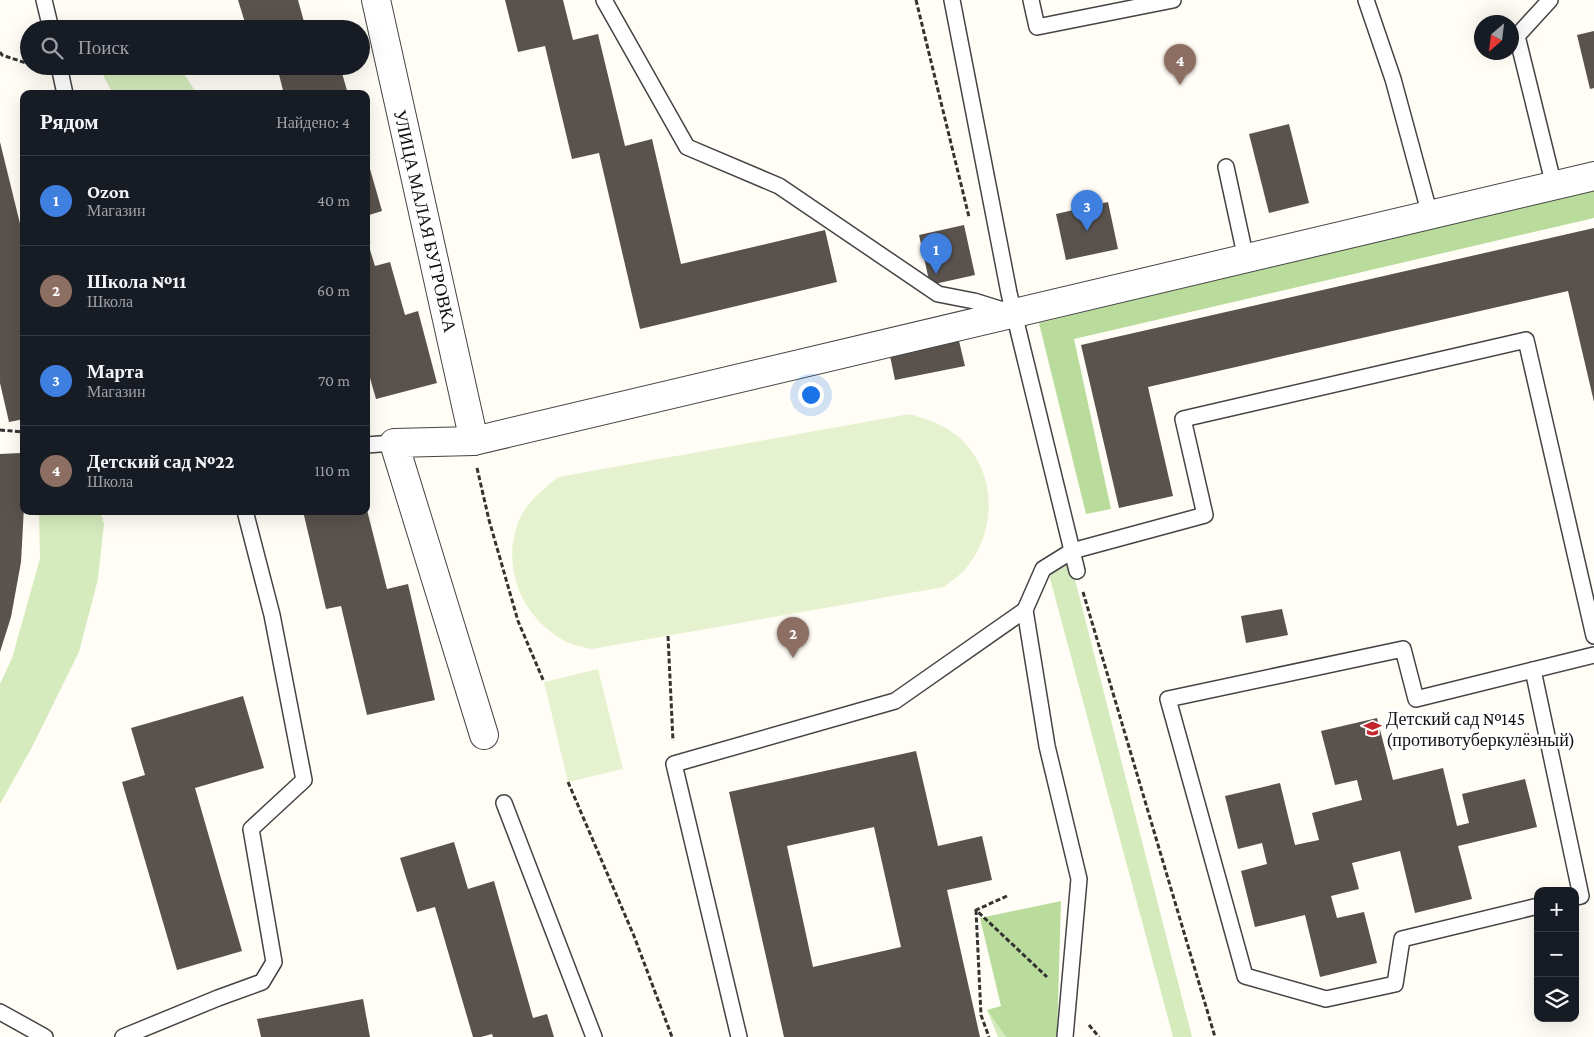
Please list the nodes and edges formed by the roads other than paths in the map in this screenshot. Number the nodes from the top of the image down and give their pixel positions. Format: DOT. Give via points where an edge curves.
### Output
graph roads {
  1 [pos="44,0"];
  2 [pos="376,0"];
  3 [pos="604,0"];
  4 [pos="952,0"];
  5 [pos="1031,0"];
  6 [pos="1173,0"];
  7 [pos="1366,0"];
  8 [pos="1550,0"];
  9 [pos="49,20"];
  10 [pos="61,75"];
  11 [pos="64,90"];
  12 [pos="1226,167"];
  13 [pos="1594,176"];
  14 [pos="1554,186"];
  15 [pos="1430,215"];
  16 [pos="1246,259"];
  17 [pos="1014,313"];
  18 [pos="474,441"];
  19 [pos="394,443"];
  20 [pos="370,445"];
  21 [pos="246,515"];
  22 [pos="1072,551"];
  23 [pos="1077,572"];
  24 [pos="1025,610"];
  25 [pos="1594,636"];
  26 [pos="1594,655"];
  27 [pos="1533,670"];
  28 [pos="484,735"];
  29 [pos="504,803"];
  30 [pos="1579,896"];
  31 [pos="1534,907"];
  32 [pos="0,1012"];
  33 [pos="45,1037"];
  34 [pos="123,1037"];
  35 [pos="594,1037"];
  36 [pos="739,1037"];
  37 [pos="1065,1037"];
  1 -- 9 [label="lane"];
  2 -- 18 [label="street, УЛИЦА МАЛАЯ БУГРОВКА"];
  3 -- 17 [label="lane" via="687,148 779,186 938,294"];
  4 -- 17 [label="lane"];
  5 -- 6 [label="lane" via="1037,27"];
  7 -- 15 [label="lane" via="1393,79"];
  8 -- 14 [label="lane" via="1517,36"];
  10 -- 11 [label="lane"];
  12 -- 16 [label="lane"];
  13 -- 14 [label="street"];
  14 -- 15 [label="street"];
  15 -- 16 [label="street"];
  16 -- 17 [label="street"];
  17 -- 18 [label="street"];
  17 -- 22 [label="lane"];
  18 -- 19 [label="street"];
  19 -- 20 [label="lane"];
  19 -- 28 [label="street"];
  21 -- 34 [label="lane" via="272,615 304,780 251,829 274,962 262,982"];
  22 -- 23 [label="lane"];
  22 -- 24 [label="lane" via="1043,569"];
  22 -- 25 [label="lane" via="1205,515 1183,419 1526,340"];
  24 -- 36 [label="lane" via="895,701 674,764"];
  24 -- 37 [label="lane" via="1047,746 1079,879"];
  26 -- 27 [label="lane"];
  27 -- 30 [label="lane"];
  27 -- 31 [label="lane" via="1416,699 1403,650 1168,699 1245,976 1326,999 1395,984 1402,939"];
  29 -- 35 [label="lane"];
  32 -- 33 [label="lane"];
}
